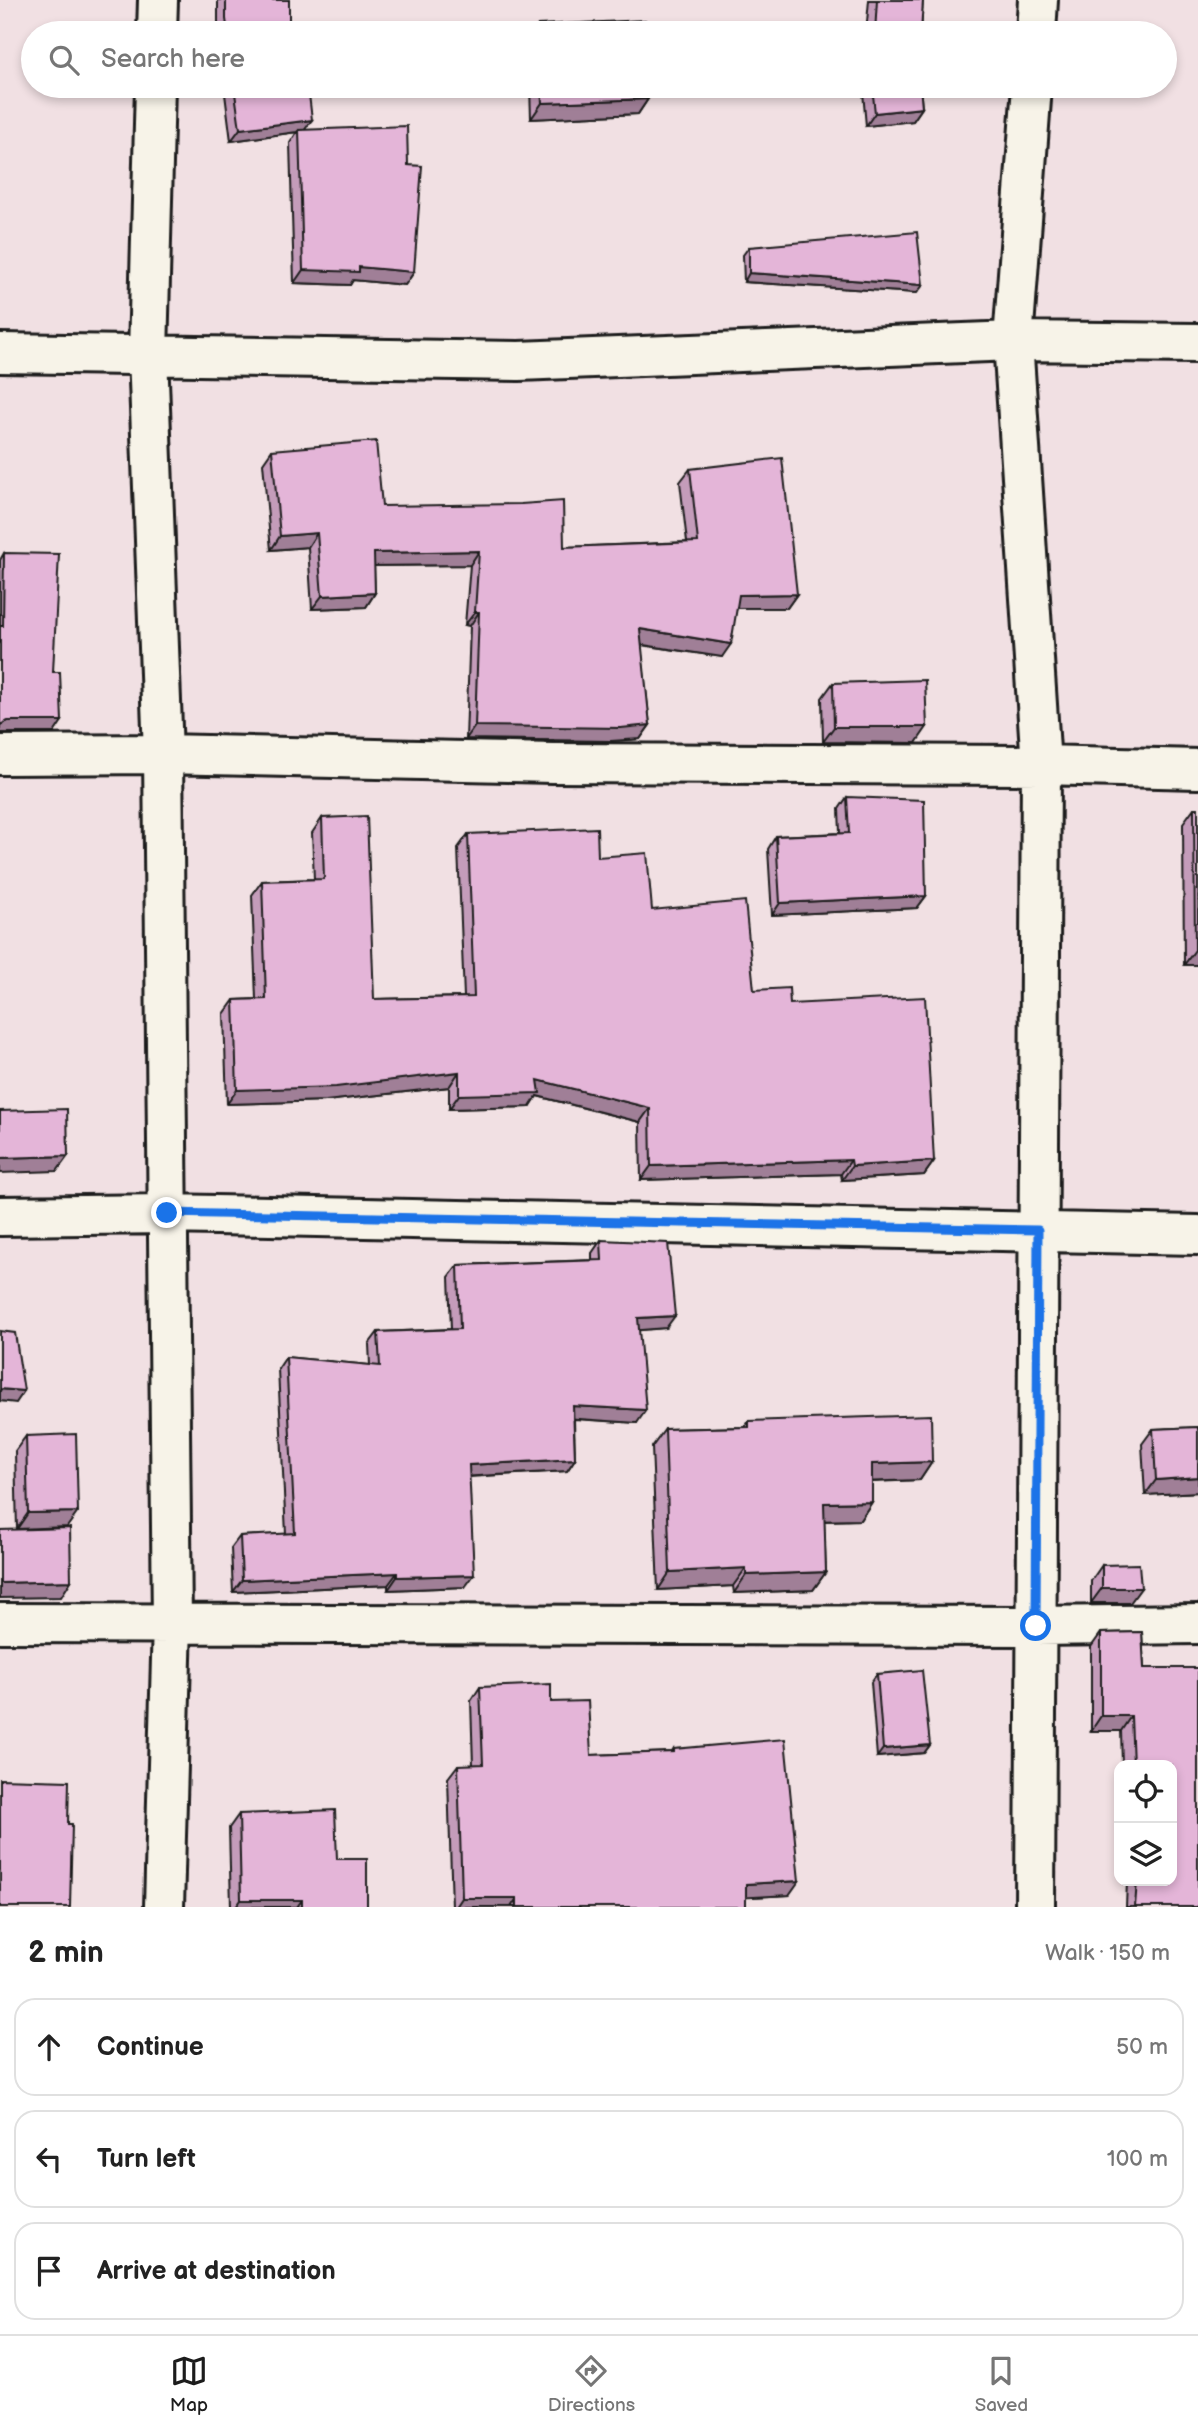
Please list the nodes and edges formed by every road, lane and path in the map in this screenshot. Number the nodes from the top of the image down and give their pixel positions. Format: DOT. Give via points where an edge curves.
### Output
graph roads {
  1 [pos="158,0"];
  2 [pos="1038,0"];
  3 [pos="157,21"];
  4 [pos="1036,21"];
  5 [pos="155,98"];
  6 [pos="1031,98"];
  7 [pos="1013,341"];
  8 [pos="1198,343"];
  9 [pos="0,353"];
  10 [pos="148,354"];
  11 [pos="163,754"];
  12 [pos="0,755"];
  13 [pos="1041,765"];
  14 [pos="1198,769"];
  15 [pos="167,1213"];
  16 [pos="0,1216"];
  17 [pos="1038,1230"];
  18 [pos="1198,1235"];
  19 [pos="0,1623"];
  20 [pos="172,1623"];
  21 [pos="1198,1624"];
  22 [pos="1036,1626"];
  23 [pos="164,1907"];
  24 [pos="1035,1907"];
  1 -- 3 [label="street"];
  2 -- 4 [label="street"];
  5 -- 10 [label="street"];
  6 -- 7 [label="street"];
  7 -- 8 [label="street"];
  7 -- 10 [label="street" via="519,361"];
  7 -- 13 [label="street"];
  9 -- 10 [label="street"];
  10 -- 11 [label="street"];
  11 -- 12 [label="street"];
  11 -- 13 [label="street" via="538,763"];
  11 -- 15 [label="street"];
  13 -- 14 [label="street"];
  13 -- 17 [label="street"];
  15 -- 16 [label="street"];
  15 -- 17 [label="street"];
  15 -- 20 [label="street"];
  17 -- 18 [label="street"];
  17 -- 22 [label="street"];
  19 -- 20 [label="street"];
  20 -- 22 [label="street"];
  20 -- 23 [label="street"];
  21 -- 22 [label="street"];
  22 -- 24 [label="street"];
}
